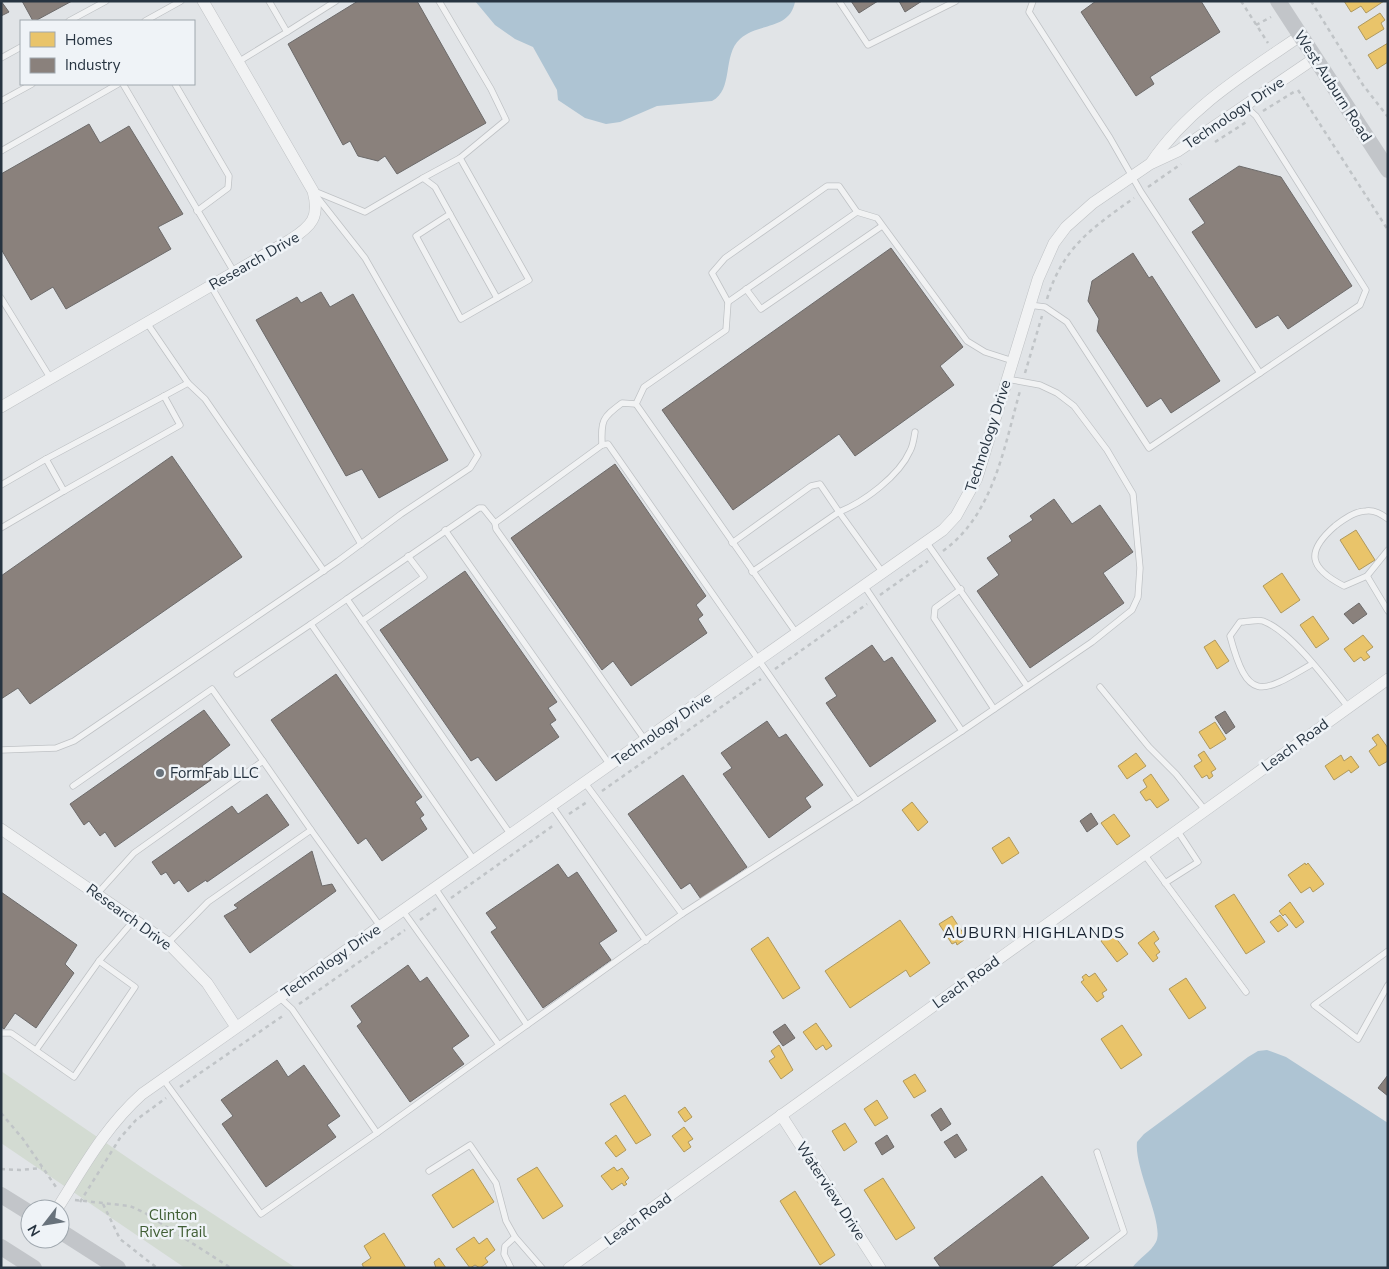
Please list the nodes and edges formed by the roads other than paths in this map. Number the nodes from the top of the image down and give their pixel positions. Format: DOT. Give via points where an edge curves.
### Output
graph roads {
  1 [pos="106,1"];
  2 [pos="181,1"];
  3 [pos="203,1"];
  4 [pos="269,1"];
  5 [pos="336,1"];
  6 [pos="439,1"];
  7 [pos="839,1"];
  8 [pos="956,1"];
  9 [pos="1033,1"];
  10 [pos="1278,1"];
  11 [pos="71,20"];
  12 [pos="147,20"];
  13 [pos="287,32"];
  14 [pos="1300,36"];
  15 [pos="20,48"];
  16 [pos="1,58"];
  17 [pos="1315,58"];
  18 [pos="238,62"];
  19 [pos="30,85"];
  20 [pos="116,85"];
  21 [pos="124,85"];
  22 [pos="176,85"];
  23 [pos="1,101"];
  24 [pos="1245,106"];
  25 [pos="1,151"];
  26 [pos="460,158"];
  27 [pos="1386,163"];
  28 [pos="1150,164"];
  29 [pos="1133,176"];
  30 [pos="423,178"];
  31 [pos="313,191"];
  32 [pos="197,211"];
  33 [pos="857,212"];
  34 [pos="450,214"];
  35 [pos="882,226"];
  36 [pos="234,272"];
  37 [pos="211,286"];
  38 [pos="746,289"];
  39 [pos="1,298"];
  40 [pos="497,298"];
  41 [pos="728,302"];
  42 [pos="1029,305"];
  43 [pos="147,323"];
  44 [pos="1013,361"];
  45 [pos="1260,373"];
  46 [pos="51,378"];
  47 [pos="1007,379"];
  48 [pos="188,383"];
  49 [pos="164,396"];
  50 [pos="636,404"];
  51 [pos="1,407"];
  52 [pos="915,432"];
  53 [pos="602,445"];
  54 [pos="46,459"];
  55 [pos="1,486"];
  56 [pos="64,491"];
  57 [pos="839,512"];
  58 [pos="1388,519"];
  59 [pos="495,523"];
  60 [pos="1,528"];
  61 [pos="445,530"];
  62 [pos="927,543"];
  63 [pos="361,544"];
  64 [pos="732,544"];
  65 [pos="1388,550"];
  66 [pos="408,556"];
  67 [pos="324,571"];
  68 [pos="752,572"];
  69 [pos="884,573"];
  70 [pos="1367,576"];
  71 [pos="865,587"];
  72 [pos="961,588"];
  73 [pos="347,599"];
  74 [pos="1388,611"];
  75 [pos="362,621"];
  76 [pos="310,624"];
  77 [pos="797,634"];
  78 [pos="760,660"];
  79 [pos="1312,664"];
  80 [pos="238,674"];
  81 [pos="1388,679"];
  82 [pos="1028,686"];
  83 [pos="1100,687"];
  84 [pos="1348,707"];
  85 [pos="994,709"];
  86 [pos="962,731"];
  87 [pos="645,740"];
  88 [pos="1,750"];
  89 [pos="263,762"];
  90 [pos="610,765"];
  91 [pos="586,783"];
  92 [pos="73,786"];
  93 [pos="857,801"];
  94 [pos="552,806"];
  95 [pos="1205,810"];
  96 [pos="1,829"];
  97 [pos="311,830"];
  98 [pos="1177,830"];
  99 [pos="511,835"];
  100 [pos="1144,854"];
  101 [pos="474,860"];
  102 [pos="1165,883"];
  103 [pos="435,888"];
  104 [pos="97,894"];
  105 [pos="403,911"];
  106 [pos="682,914"];
  107 [pos="134,920"];
  108 [pos="380,926"];
  109 [pos="646,941"];
  110 [pos="168,943"];
  111 [pos="1388,951"];
  112 [pos="99,961"];
  113 [pos="1388,985"];
  114 [pos="1246,992"];
  115 [pos="279,997"];
  116 [pos="527,1026"];
  117 [pos="236,1027"];
  118 [pos="1,1033"];
  119 [pos="499,1046"];
  120 [pos="36,1050"];
  121 [pos="164,1079"];
  122 [pos="781,1115"];
  123 [pos="376,1133"];
  124 [pos="1097,1152"];
  125 [pos="429,1171"];
  126 [pos="1,1194"];
  127 [pos="63,1199"];
  128 [pos="20,1206"];
  129 [pos="70,1237"];
  130 [pos="515,1237"];
  131 [pos="1,1247"];
  132 [pos="34,1268"];
  133 [pos="118,1268"];
  134 [pos="511,1268"];
  135 [pos="542,1268"];
  136 [pos="569,1268"];
  137 [pos="880,1268"];
  138 [pos="1078,1268"];
  1 -- 11 [label="lane"];
  2 -- 12 [label="lane"];
  3 -- 18 [label="street, Research Drive"];
  4 -- 13 [label="lane"];
  5 -- 13 [label="lane"];
  6 -- 26 [label="lane" via="506,120"];
  7 -- 8 [label="lane" via="868,45"];
  9 -- 29 [label="lane" via="1029,12"];
  10 -- 14 [label="main road, West Auburn Road"];
  13 -- 18 [label="lane"];
  14 -- 17 [label="main road, West Auburn Road"];
  14 -- 28 [label="street, Technology Drive" via="1206,102 1167,140"];
  15 -- 16 [label="lane"];
  17 -- 24 [label="street, Technology Drive"];
  17 -- 27 [label="main road, West Auburn Road"];
  18 -- 31 [label="street, Research Drive"];
  19 -- 23 [label="lane"];
  20 -- 25 [label="lane"];
  21 -- 32 [label="lane"];
  22 -- 32 [label="lane" via="229,176 228,188"];
  24 -- 28 [label="street, Technology Drive" via="1178,151"];
  24 -- 45 [label="lane" via="1256,116 1366,290 1360,306"];
  26 -- 30 [label="lane"];
  26 -- 40 [label="lane" via="529,280"];
  28 -- 29 [label="street, Technology Drive"];
  29 -- 42 [label="street, Technology Drive" via="1093,203 1066,227 1046,259"];
  29 -- 45 [label="lane"];
  30 -- 31 [label="lane" via="365,212"];
  30 -- 34 [label="lane" via="435,187"];
  31 -- 36 [label="street, Research Drive" via="315,218 305,230"];
  31 -- 63 [label="lane" via="365,258 478,455 470,468"];
  32 -- 36 [label="lane"];
  33 -- 35 [label="lane" via="877,218"];
  33 -- 38 [label="lane"];
  33 -- 41 [label="lane" via="839,186 827,186 811,197 725,258 712,272"];
  34 -- 40 [label="lane"];
  34 -- 40 [label="lane" via="416,236 457,311 462,319"];
  35 -- 38 [label="lane" via="761,309"];
  35 -- 44 [label="lane" via="966,341 985,352"];
  36 -- 37 [label="street, Research Drive"];
  37 -- 43 [label="street, Research Drive"];
  37 -- 63 [label="lane"];
  38 -- 41 [label="lane"];
  39 -- 46 [label="lane"];
  41 -- 50 [label="lane" via="726,330 644,387"];
  42 -- 44 [label="street, Technology Drive"];
  42 -- 45 [label="lane" via="1045,307 1066,322 1148,448"];
  43 -- 46 [label="street, Research Drive"];
  43 -- 48 [label="lane"];
  44 -- 47 [label="street, Technology Drive"];
  46 -- 51 [label="street, Research Drive"];
  47 -- 62 [label="street, Technology Drive" via="970,494 956,516"];
  47 -- 82 [label="lane" via="1023,380 1057,393 1074,406 1107,450 1133,494 1140,568 1138,597 1132,610"];
  48 -- 49 [label="lane"];
  48 -- 67 [label="lane" via="204,399"];
  49 -- 54 [label="lane"];
  49 -- 56 [label="lane" via="180,425"];
  50 -- 53 [label="lane" via="622,403 606,415 601,425"];
  50 -- 64 [label="lane"];
  52 -- 57 [label="lane" via="910,452 890,478 854,506"];
  53 -- 59 [label="lane"];
  53 -- 78 [label="lane" via="608,444"];
  54 -- 55 [label="lane"];
  54 -- 56 [label="lane"];
  56 -- 60 [label="lane"];
  57 -- 64 [label="lane" via="820,484 811,486"];
  57 -- 68 [label="lane"];
  57 -- 69 [label="lane"];
  58 -- 70 [label="lane" via="1377,512 1365,511 1345,518 1320,539 1315,550 1317,564 1328,578 1344,586"];
  59 -- 61 [label="lane" via="483,508 478,508"];
  59 -- 87 [label="lane"];
  61 -- 66 [label="lane"];
  61 -- 90 [label="lane"];
  62 -- 69 [label="street, Technology Drive"];
  62 -- 72 [label="lane"];
  63 -- 67 [label="lane"];
  64 -- 68 [label="lane"];
  65 -- 70 [label="lane"];
  66 -- 73 [label="lane"];
  66 -- 75 [label="lane" via="424,578"];
  67 -- 88 [label="lane" via="74,741 56,748"];
  68 -- 77 [label="lane"];
  69 -- 71 [label="street, Technology Drive"];
  70 -- 74 [label="lane"];
  71 -- 77 [label="street, Technology Drive"];
  71 -- 86 [label="lane"];
  72 -- 82 [label="lane"];
  72 -- 85 [label="lane" via="935,608 934,618"];
  73 -- 75 [label="lane"];
  73 -- 76 [label="lane"];
  75 -- 99 [label="lane"];
  76 -- 80 [label="lane"];
  76 -- 101 [label="lane"];
  77 -- 78 [label="street, Technology Drive"];
  78 -- 87 [label="street, Technology Drive"];
  78 -- 93 [label="lane"];
  79 -- 79 [label="lane" via="1282,632 1262,620 1240,622 1230,636 1235,656 1254,686 1274,686"];
  79 -- 84 [label="lane"];
  81 -- 84 [label="street, Leach Road"];
  82 -- 85 [label="lane"];
  83 -- 95 [label="lane"];
  84 -- 95 [label="street, Leach Road"];
  85 -- 86 [label="lane"];
  86 -- 93 [label="lane"];
  87 -- 90 [label="street, Technology Drive"];
  89 -- 92 [label="lane" via="212,689"];
  89 -- 97 [label="lane"];
  89 -- 104 [label="lane" via="134,853"];
  90 -- 91 [label="street, Technology Drive"];
  91 -- 94 [label="street, Technology Drive"];
  91 -- 106 [label="lane"];
  93 -- 106 [label="lane"];
  94 -- 99 [label="street, Technology Drive"];
  94 -- 109 [label="lane"];
  95 -- 98 [label="street, Leach Road"];
  96 -- 104 [label="street, Research Drive"];
  97 -- 108 [label="lane"];
  97 -- 110 [label="lane" via="208,902"];
  98 -- 100 [label="street, Leach Road"];
  98 -- 102 [label="lane" via="1198,862"];
  99 -- 101 [label="street, Technology Drive"];
  100 -- 102 [label="lane"];
  100 -- 122 [label="street, Leach Road"];
  101 -- 103 [label="street, Technology Drive"];
  102 -- 114 [label="lane"];
  103 -- 105 [label="street, Technology Drive"];
  103 -- 116 [label="lane"];
  104 -- 107 [label="street, Research Drive"];
  105 -- 108 [label="street, Technology Drive"];
  105 -- 119 [label="lane"];
  106 -- 109 [label="lane"];
  107 -- 110 [label="street, Research Drive"];
  107 -- 112 [label="lane"];
  108 -- 115 [label="street, Technology Drive"];
  109 -- 116 [label="lane"];
  110 -- 117 [label="street, Research Drive" via="207,983"];
  111 -- 113 [label="lane" via="1314,1005 1358,1039"];
  112 -- 120 [label="lane"];
  112 -- 120 [label="lane" via="135,987 74,1076"];
  115 -- 117 [label="street, Technology Drive"];
  115 -- 123 [label="lane" via="292,1010"];
  116 -- 119 [label="lane"];
  117 -- 121 [label="street, Technology Drive"];
  118 -- 120 [label="lane" via="11,1033"];
  119 -- 123 [label="lane"];
  121 -- 123 [label="lane" via="261,1214"];
  121 -- 127 [label="street, Technology Drive" via="131,1104 112,1124"];
  122 -- 136 [label="street, Leach Road"];
  122 -- 137 [label="street, Waterview Drive"];
  124 -- 138 [label="lane" via="1124,1232"];
  125 -- 130 [label="lane" via="470,1145 496,1183 506,1222"];
  126 -- 128 [label="main road"];
  129 -- 133 [label="main road"];
  130 -- 134 [label="lane" via="505,1246 504,1254"];
  130 -- 135 [label="lane"];
  131 -- 132 [label="main road"];
}
